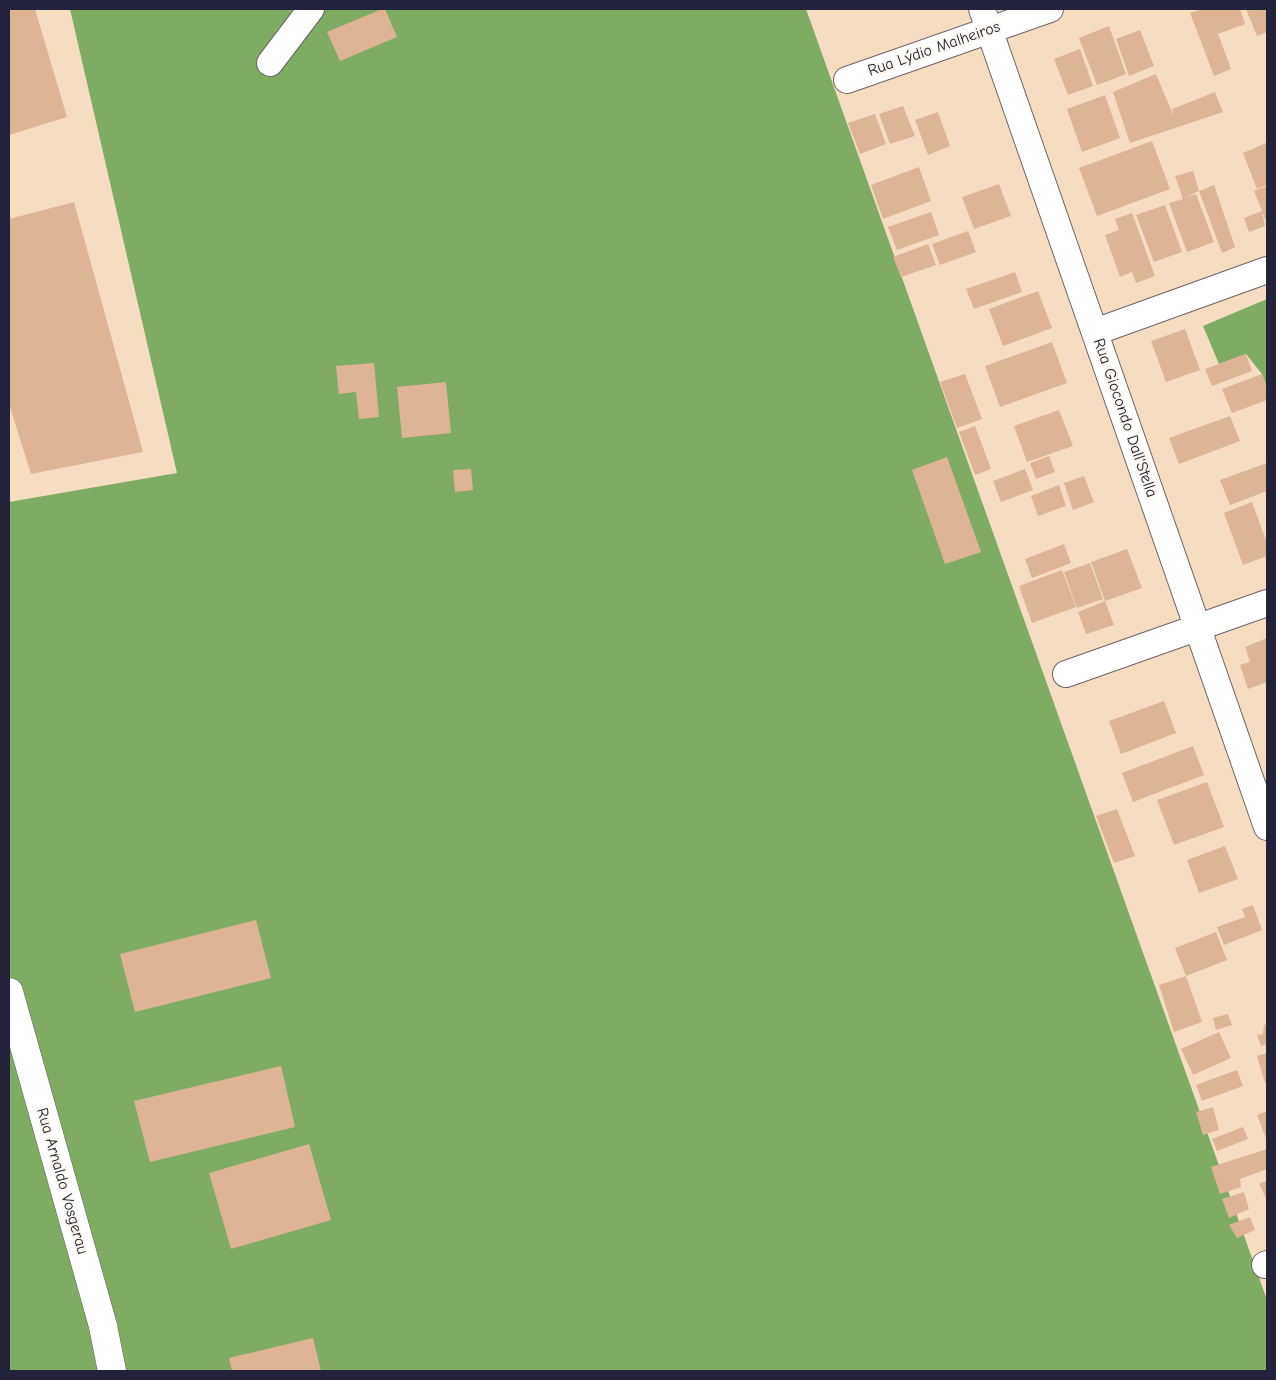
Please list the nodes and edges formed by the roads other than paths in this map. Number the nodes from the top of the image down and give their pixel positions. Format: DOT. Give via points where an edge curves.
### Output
graph roads {
  1 [pos="311,9"];
  2 [pos="1050,9"];
  3 [pos="986,19"];
  4 [pos="270,63"];
  5 [pos="847,80"];
  6 [pos="1267,270"];
  7 [pos="1095,332"];
  8 [pos="1267,603"];
  9 [pos="1198,628"];
  10 [pos="1066,674"];
  11 [pos="1267,827"];
  12 [pos="9,992"];
  13 [pos="112,1371"];
  1 -- 4 [label="street"];
  2 -- 3 [label="street, Rua Lýdio Malheiros"];
  3 -- 5 [label="street, Rua Lýdio Malheiros"];
  3 -- 7 [label="street, Rua Giocondo Dall'Stella"];
  6 -- 7 [label="street"];
  7 -- 9 [label="street, Rua Giocondo Dall'Stella"];
  8 -- 9 [label="street"];
  9 -- 10 [label="street"];
  9 -- 11 [label="street, Rua Giocondo Dall'Stella"];
  12 -- 13 [label="street, Rua Arnaldo Vosgerau" via="103,1326"];
}
